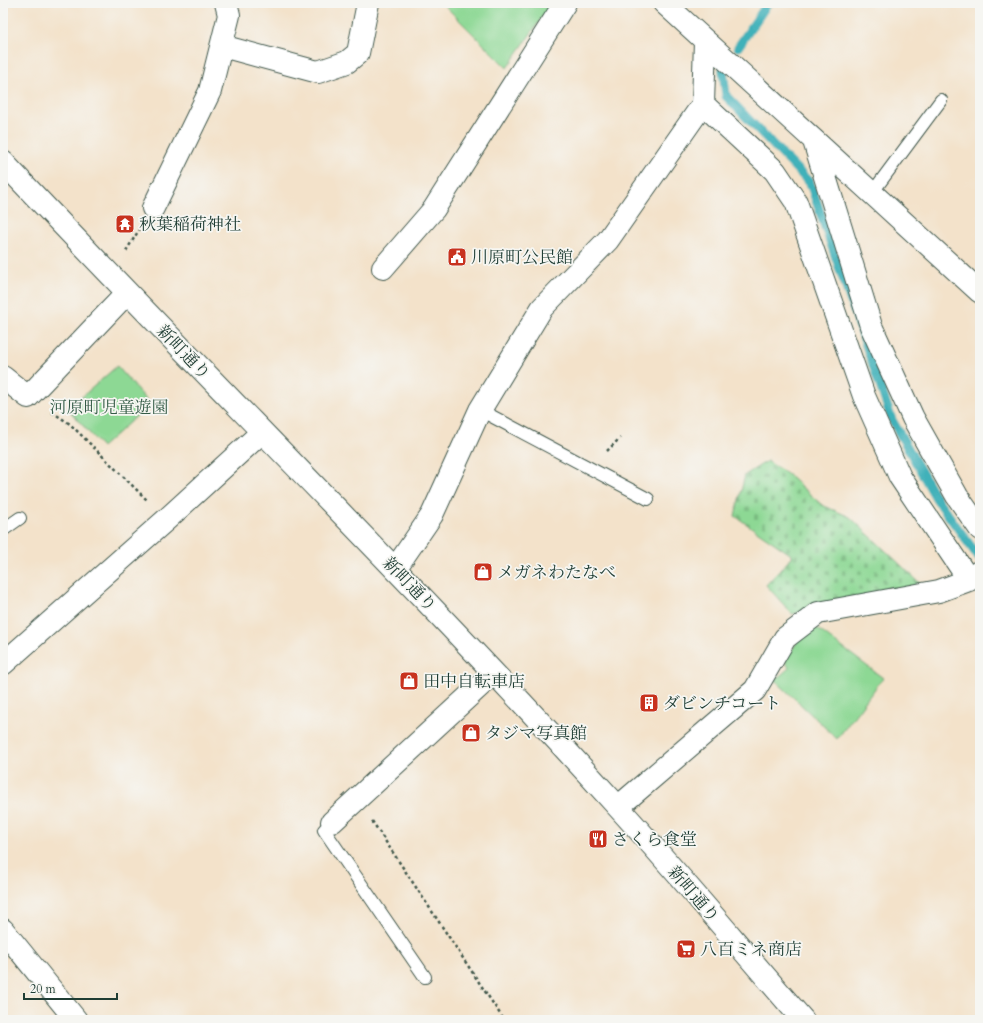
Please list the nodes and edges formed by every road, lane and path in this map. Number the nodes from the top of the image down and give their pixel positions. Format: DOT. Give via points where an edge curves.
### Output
graph roads {
  1 [pos="226,3"];
  2 [pos="368,3"];
  3 [pos="565,3"];
  4 [pos="664,3"];
  5 [pos="705,41"];
  6 [pos="222,46"];
  7 [pos="941,100"];
  8 [pos="703,104"];
  9 [pos="813,140"];
  10 [pos="3,162"];
  11 [pos="872,193"];
  12 [pos="154,208"];
  13 [pos="383,268"];
  14 [pos="110,276"];
  15 [pos="127,292"];
  16 [pos="980,292"];
  17 [pos="3,377"];
  18 [pos="28,397"];
  19 [pos="480,410"];
  20 [pos="262,432"];
  21 [pos="648,499"];
  22 [pos="20,518"];
  23 [pos="167,519"];
  24 [pos="980,529"];
  25 [pos="3,530"];
  26 [pos="395,569"];
  27 [pos="975,575"];
  28 [pos="3,664"];
  29 [pos="494,674"];
  30 [pos="357,799"];
  31 [pos="618,807"];
  32 [pos="332,822"];
  33 [pos="3,930"];
  34 [pos="425,976"];
  35 [pos="76,1020"];
  36 [pos="504,1020"];
  37 [pos="803,1020"];
  1 -- 6 [label="street" via="229,15"];
  2 -- 6 [label="street" via="358,53 347,62 318,72"];
  3 -- 13 [label="street" via="434,209"];
  4 -- 5 [label="street"];
  5 -- 8 [label="street"];
  5 -- 9 [label="street"];
  6 -- 12 [label="street" via="210,91"];
  7 -- 11 [label="lane"];
  8 -- 19 [label="street" via="608,240 542,308"];
  8 -- 27 [label="street" via="775,171 796,202 864,396 900,477"];
  9 -- 11 [label="street"];
  9 -- 24 [label="street" via="871,326 913,418 957,496"];
  10 -- 14 [label="street, 新町通り"];
  11 -- 16 [label="street"];
  12 -- 14 [label="path"];
  14 -- 15 [label="street, 新町通り"];
  15 -- 18 [label="street"];
  15 -- 20 [label="street, 新町通り"];
  17 -- 18 [label="street"];
  18 -- 23 [label="path" via="70,424"];
  19 -- 21 [label="lane"];
  19 -- 26 [label="street" via="432,515"];
  20 -- 23 [label="street"];
  20 -- 26 [label="street, 新町通り"];
  22 -- 25 [label="lane"];
  23 -- 28 [label="street"];
  26 -- 29 [label="street, 新町通り"];
  27 -- 31 [label="street" via="939,591 818,613 785,638 755,690"];
  29 -- 30 [label="street"];
  29 -- 31 [label="street, 新町通り"];
  30 -- 32 [label="street"];
  30 -- 36 [label="path"];
  31 -- 37 [label="street, 新町通り"];
  32 -- 34 [label="lane" via="324,830"];
  33 -- 35 [label="street"];
}
